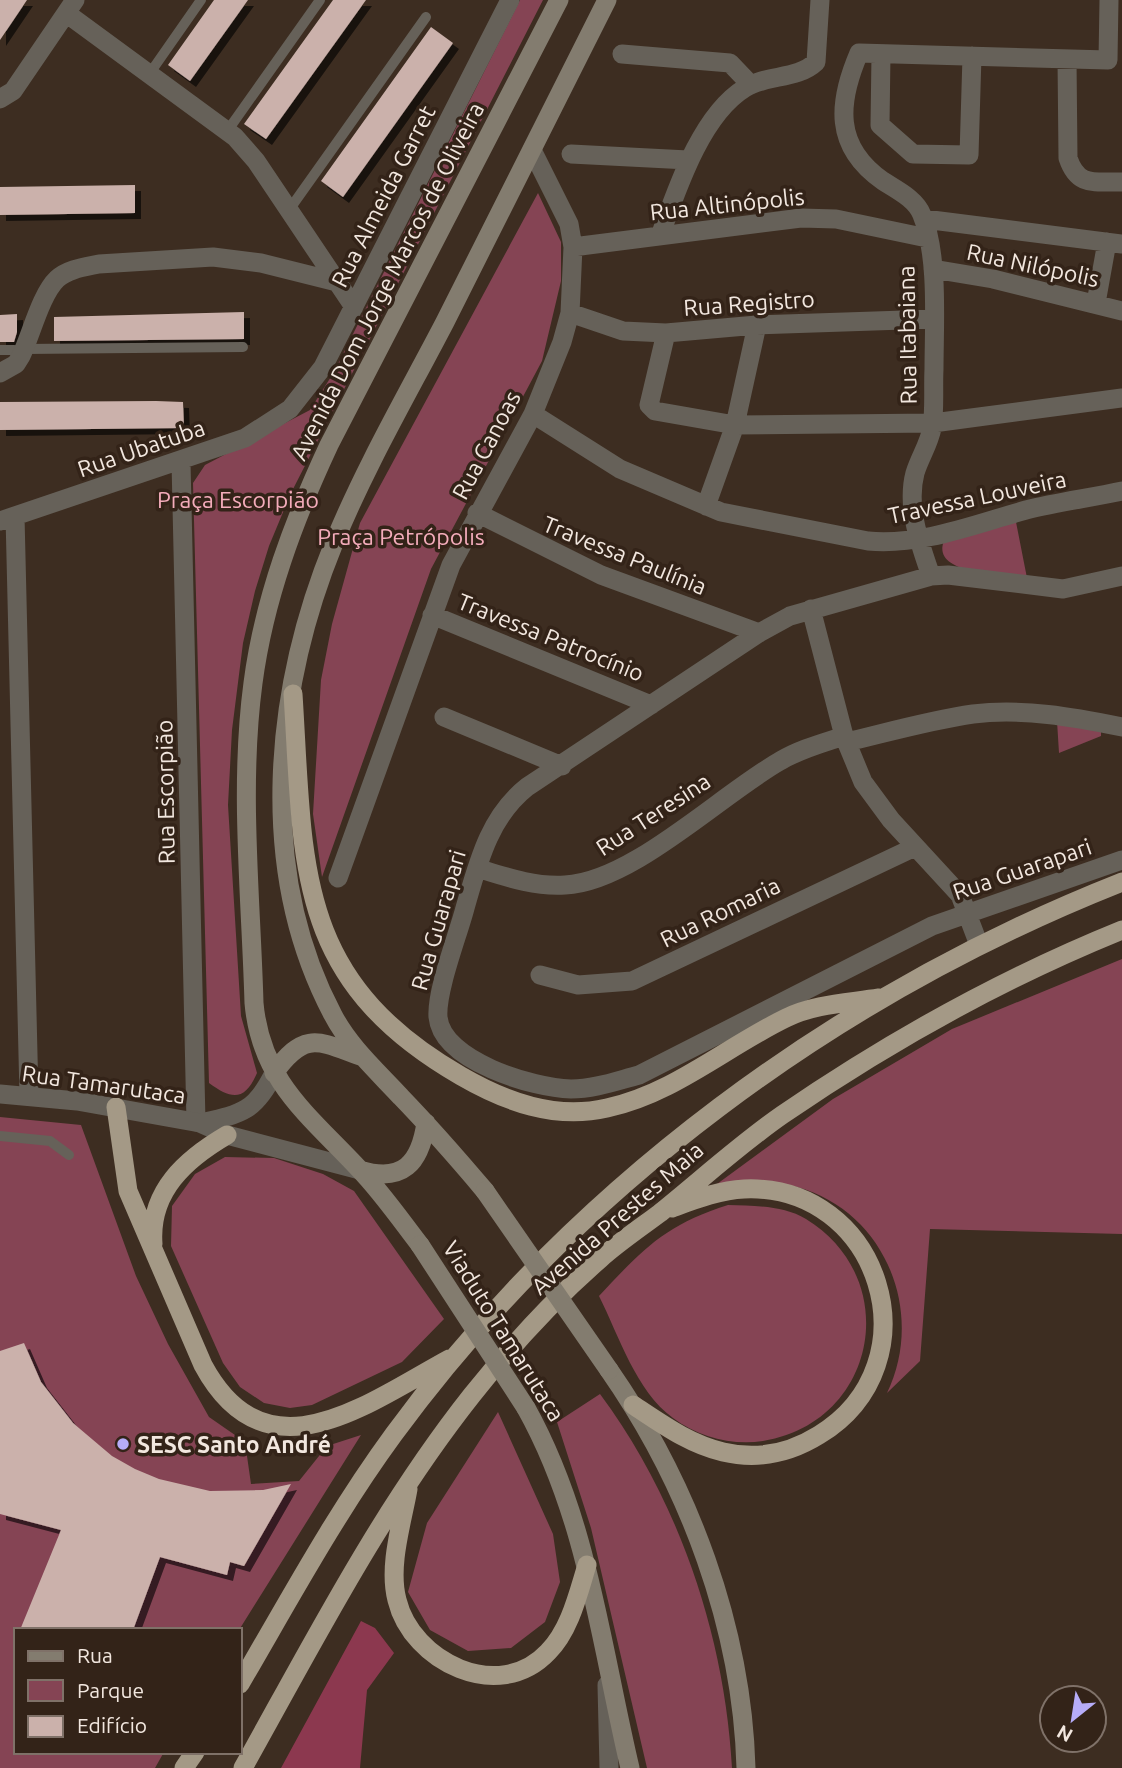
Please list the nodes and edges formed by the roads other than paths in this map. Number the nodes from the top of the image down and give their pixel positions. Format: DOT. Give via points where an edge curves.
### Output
graph roads {
  1 [pos="201,0"];
  2 [pos="320,0"];
  3 [pos="510,0"];
  4 [pos="559,0"];
  5 [pos="607,0"];
  6 [pos="820,0"];
  7 [pos="1102,0"];
  8 [pos="1109,0"];
  9 [pos="1122,1"];
  10 [pos="71,6"];
  11 [pos="426,17"];
  12 [pos="622,54"];
  13 [pos="881,54"];
  14 [pos="972,56"];
  15 [pos="1067,59"];
  16 [pos="150,73"];
  17 [pos="751,85"];
  18 [pos="0,99"];
  19 [pos="228,130"];
  20 [pos="532,150"];
  21 [pos="571,154"];
  22 [pos="688,160"];
  23 [pos="1122,182"];
  24 [pos="289,210"];
  25 [pos="925,228"];
  26 [pos="660,236"];
  27 [pos="1114,243"];
  28 [pos="573,247"];
  29 [pos="933,269"];
  30 [pos="337,282"];
  31 [pos="1096,303"];
  32 [pos="354,307"];
  33 [pos="1122,311"];
  34 [pos="570,313"];
  35 [pos="934,319"];
  36 [pos="757,325"];
  37 [pos="666,333"];
  38 [pos="243,347"];
  39 [pos="19,349"];
  40 [pos="0,350"];
  41 [pos="0,373"];
  42 [pos="1122,398"];
  43 [pos="290,409"];
  44 [pos="533,414"];
  45 [pos="933,423"];
  46 [pos="735,425"];
  47 [pos="181,462"];
  48 [pos="1122,491"];
  49 [pos="706,506"];
  50 [pos="477,513"];
  51 [pos="7,519"];
  52 [pos="917,538"];
  53 [pos="931,576"];
  54 [pos="1122,576"];
  55 [pos="811,609"];
  56 [pos="432,615"];
  57 [pos="759,633"];
  58 [pos="293,694"];
  59 [pos="651,705"];
  60 [pos="444,717"];
  61 [pos="1122,727"];
  62 [pos="846,739"];
  63 [pos="562,766"];
  64 [pos="915,847"];
  65 [pos="1122,860"];
  66 [pos="477,868"];
  67 [pos="338,878"];
  68 [pos="1122,882"];
  69 [pos="967,914"];
  70 [pos="1122,930"];
  71 [pos="979,945"];
  72 [pos="540,975"];
  73 [pos="887,996"];
  74 [pos="364,1058"];
  75 [pos="274,1073"];
  76 [pos="29,1096"];
  77 [pos="2,1097"];
  78 [pos="116,1107"];
  79 [pos="198,1122"];
  80 [pos="426,1123"];
  81 [pos="227,1135"];
  82 [pos="0,1136"];
  83 [pos="69,1155"];
  84 [pos="360,1170"];
  85 [pos="661,1212"];
  86 [pos="420,1245"];
  87 [pos="153,1252"];
  88 [pos="456,1355"];
  89 [pos="633,1405"];
  90 [pos="410,1480"];
  91 [pos="587,1565"];
  92 [pos="607,1670"];
  93 [pos="242,1681"];
  94 [pos="243,1768"];
  95 [pos="609,1768"];
  96 [pos="630,1768"];
  97 [pos="746,1768"];
  1 -- 16 [label="lane"];
  2 -- 19 [label="lane"];
  3 -- 32 [label="street, Rua Almeida Garret"];
  4 -- 75 [label="main road, Avenida Dom Jorge Marcos de Oliveira" via="329,444 297,514 261,636 248,724 247,808 255,1018"];
  5 -- 20 [label="main road"];
  6 -- 17 [label="street" via="816,62 798,73"];
  7 -- 8 [label="street"];
  8 -- 9 [label="street"];
  8 -- 15 [label="street, Rua Itabaiana" via="1108,60"];
  10 -- 16 [label="street"];
  10 -- 18 [label="street" via="13,91"];
  11 -- 24 [label="lane"];
  12 -- 17 [label="street" via="730,63"];
  13 -- 14 [label="street, Rua Itabaiana"];
  13 -- 14 [label="street" via="880,125 913,154 969,155"];
  13 -- 25 [label="street, Rua Itabaiana" via="859,53 843,99 844,122 863,162 915,203"];
  14 -- 15 [label="street, Rua Itabaiana"];
  15 -- 23 [label="street" via="1068,158 1073,173 1080,179"];
  16 -- 19 [label="street"];
  17 -- 22 [label="street" via="725,107"];
  19 -- 24 [label="street"];
  20 -- 28 [label="street, Rua Canoas" via="569,224"];
  20 -- 58 [label="main road" via="345,517 309,617"];
  21 -- 22 [label="street"];
  22 -- 26 [label="street"];
  24 -- 30 [label="street"];
  25 -- 26 [label="street, Rua Altinópolis" via="802,218"];
  25 -- 27 [label="street, Rua Altinópolis"];
  25 -- 29 [label="street, Rua Itabaiana"];
  26 -- 28 [label="street, Rua Altinópolis"];
  27 -- 31 [label="street"];
  28 -- 34 [label="street, Rua Canoas"];
  29 -- 31 [label="street, Rua Nilópolis"];
  29 -- 35 [label="street, Rua Itabaiana"];
  30 -- 32 [label="street"];
  30 -- 39 [label="street" via="223,257 99,264 57,279"];
  31 -- 33 [label="street, Rua Nilópolis"];
  32 -- 43 [label="street, Rua Almeida Garret" via="323,367"];
  34 -- 37 [label="street, Rua Registro" via="622,331"];
  34 -- 44 [label="street, Rua Canoas"];
  35 -- 36 [label="street, Rua Registro"];
  35 -- 45 [label="street, Rua Itabaiana"];
  36 -- 37 [label="street, Rua Registro"];
  36 -- 46 [label="street"];
  37 -- 46 [label="street" via="649,405 655,411"];
  38 -- 39 [label="lane"];
  39 -- 40 [label="lane"];
  39 -- 41 [label="street" via="16,364"];
  42 -- 45 [label="street"];
  43 -- 47 [label="street, Rua Ubatuba" via="245,438"];
  44 -- 49 [label="street, Travessa Louveira" via="620,469"];
  44 -- 50 [label="street, Rua Canoas"];
  45 -- 46 [label="street"];
  45 -- 52 [label="street, Rua Itabaiana" via="913,482"];
  46 -- 49 [label="street"];
  47 -- 51 [label="street, Rua Ubatuba"];
  47 -- 79 [label="street, Rua Escorpião"];
  48 -- 52 [label="street, Travessa Louveira"];
  49 -- 52 [label="street, Travessa Louveira" via="868,541"];
  50 -- 56 [label="street, Rua Canoas"];
  50 -- 57 [label="street, Travessa Paulínia" via="601,575"];
  51 -- 76 [label="street"];
  52 -- 53 [label="street, Rua Itabaiana"];
  53 -- 54 [label="street, Rua Guarapari" via="1063,589"];
  53 -- 55 [label="street, Rua Guarapari"];
  55 -- 57 [label="street, Rua Guarapari"];
  55 -- 62 [label="street"];
  56 -- 59 [label="street, Travessa Patrocínio"];
  56 -- 67 [label="street, Rua Canoas"];
  57 -- 59 [label="street, Rua Guarapari"];
  58 -- 73 [label="highway" via="302,851 329,944 350,981 392,1027 485,1090 544,1110 608,1108 667,1086 800,1012"];
  58 -- 74 [label="main road" via="284,741 282,808 291,898 298,929 328,1004"];
  59 -- 63 [label="street, Rua Guarapari"];
  60 -- 63 [label="street"];
  61 -- 62 [label="street, Rua Teresina" via="1056,715 973,714"];
  62 -- 64 [label="street" via="863,782"];
  62 -- 66 [label="street, Rua Teresina" via="779,762 608,875 568,886 521,881"];
  63 -- 66 [label="street, Rua Guarapari" via="527,787 501,814"];
  64 -- 69 [label="street" via="960,895"];
  64 -- 72 [label="street, Rua Romaria" via="632,981 578,985"];
  65 -- 69 [label="street, Rua Guarapari"];
  66 -- 69 [label="street, Rua Guarapari" via="439,1001 439,1025 454,1046 484,1065 555,1088 589,1088 639,1075 890,946"];
  68 -- 71 [label="highway, Avenida Prestes Maia"];
  69 -- 71 [label="street"];
  70 -- 85 [label="highway, Avenida Prestes Maia" via="1001,982 911,1031 781,1116"];
  71 -- 73 [label="highway, Avenida Prestes Maia"];
  73 -- 88 [label="highway, Avenida Prestes Maia" via="752,1083 678,1138 556,1245"];
  74 -- 75 [label="main road" via="313,1041 300,1044"];
  74 -- 80 [label="main road"];
  75 -- 79 [label="street, Rua Tamarutaca" via="248,1110"];
  75 -- 84 [label="main road, Avenida Dom Jorge Marcos de Oliveira" via="297,1106"];
  76 -- 77 [label="street, Rua Tamarutaca"];
  76 -- 78 [label="street, Rua Tamarutaca"];
  78 -- 79 [label="street, Rua Tamarutaca"];
  78 -- 87 [label="highway" via="124,1177"];
  79 -- 81 [label="street, Rua Tamarutaca"];
  80 -- 84 [label="main road" via="418,1155 404,1169 378,1175"];
  80 -- 89 [label="main road, bridge" via="485,1191"];
  81 -- 84 [label="street, Rua Tamarutaca"];
  81 -- 87 [label="highway" via="193,1156 166,1187 151,1228"];
  82 -- 83 [label="lane" via="50,1142"];
  84 -- 86 [label="main road, Avenida Dom Jorge Marcos de Oliveira"];
  85 -- 89 [label="highway" via="743,1189 787,1194 819,1209 852,1236 870,1261 882,1306 883,1346 858,1402 834,1426 801,1446 766,1455 703,1446"];
  85 -- 90 [label="highway, Avenida Prestes Maia" via="602,1257 524,1334 471,1395"];
  86 -- 91 [label="main road, Viaduto Tamarutaca, bridge" via="546,1444"];
  87 -- 88 [label="highway" via="214,1386 240,1413 261,1423 291,1428 328,1421"];
  88 -- 93 [label="highway, Avenida Prestes Maia" via="344,1508"];
  89 -- 97 [label="main road" via="679,1493 727,1626 739,1685"];
  90 -- 91 [label="highway" via="397,1553 396,1597 418,1642 449,1664 498,1676 540,1660 562,1634"];
  90 -- 94 [label="highway, Avenida Prestes Maia"];
  91 -- 92 [label="main road"];
  92 -- 95 [label="street"];
  92 -- 96 [label="main road"];
}
